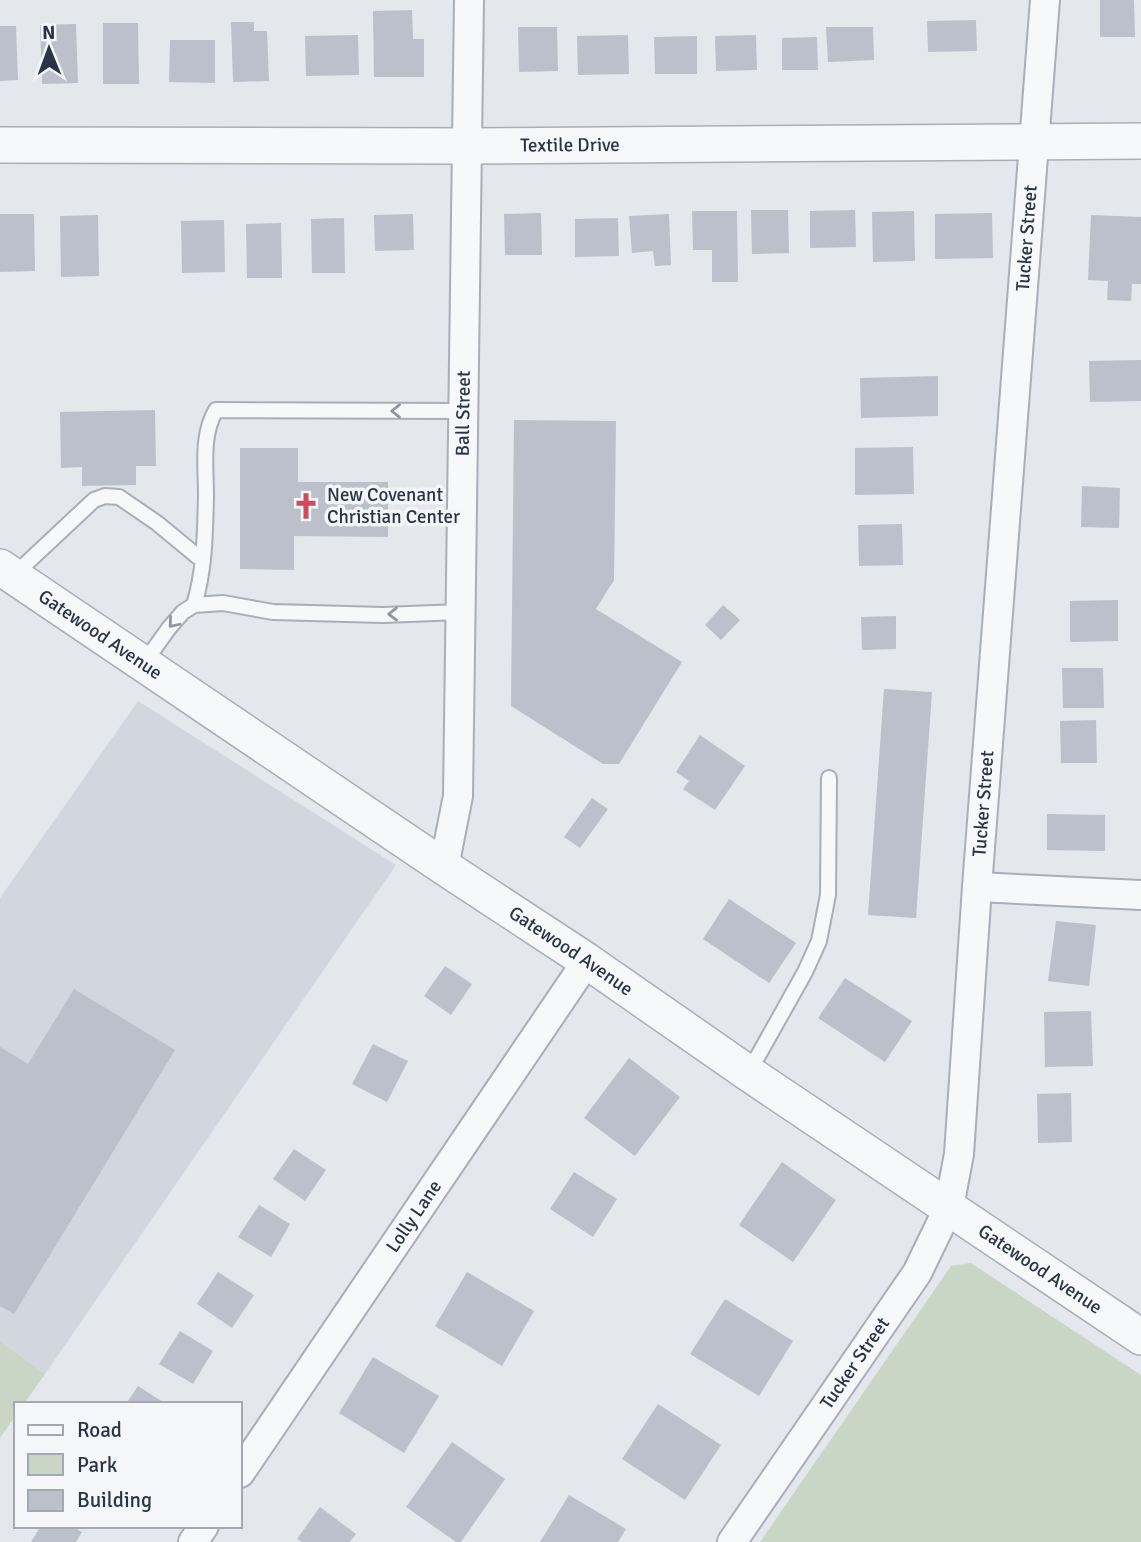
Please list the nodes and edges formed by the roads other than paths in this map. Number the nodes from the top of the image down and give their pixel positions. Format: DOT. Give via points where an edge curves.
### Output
graph roads {
  1 [pos="469,0"];
  2 [pos="1045,0"];
  3 [pos="1141,141"];
  4 [pos="1033,143"];
  5 [pos="0,145"];
  6 [pos="468,146"];
  7 [pos="464,411"];
  8 [pos="203,561"];
  9 [pos="7,571"];
  10 [pos="194,605"];
  11 [pos="461,612"];
  12 [pos="144,664"];
  13 [pos="828,778"];
  14 [pos="444,867"];
  15 [pos="977,887"];
  16 [pos="1141,895"];
  17 [pos="587,961"];
  18 [pos="748,1073"];
  19 [pos="949,1207"];
  20 [pos="1141,1337"];
  21 [pos="242,1470"];
  22 [pos="732,1542"];
  1 -- 6 [label="street, Ball Street"];
  2 -- 4 [label="street, Tucker Street"];
  3 -- 4 [label="street, Textile Drive"];
  4 -- 6 [label="street, Textile Drive"];
  4 -- 15 [label="street, Tucker Street"];
  5 -- 6 [label="street, Textile Drive"];
  6 -- 7 [label="street, Ball Street"];
  7 -- 8 [label="lane, one-way" via="216,410 206,444"];
  7 -- 11 [label="street, Ball Street"];
  8 -- 9 [label="lane" via="119,497 105,496 93,500"];
  8 -- 10 [label="lane"];
  9 -- 12 [label="street, Gatewood Avenue"];
  11 -- 10 [label="lane, one-way" via="383,615 273,612 223,603"];
  10 -- 12 [label="lane, one-way" via="169,628"];
  11 -- 14 [label="street, Ball Street" via="458,796"];
  12 -- 14 [label="street, Gatewood Avenue"];
  13 -- 18 [label="lane" via="828,895 819,941"];
  14 -- 17 [label="street, Gatewood Avenue"];
  15 -- 16 [label="street"];
  15 -- 19 [label="street, Tucker Street" via="959,1154"];
  17 -- 18 [label="street, Gatewood Avenue"];
  17 -- 21 [label="street, Lolly Lane"];
  18 -- 19 [label="street, Gatewood Avenue"];
  19 -- 20 [label="street, Gatewood Avenue"];
  19 -- 22 [label="street, Tucker Street" via="917,1273"];
}
